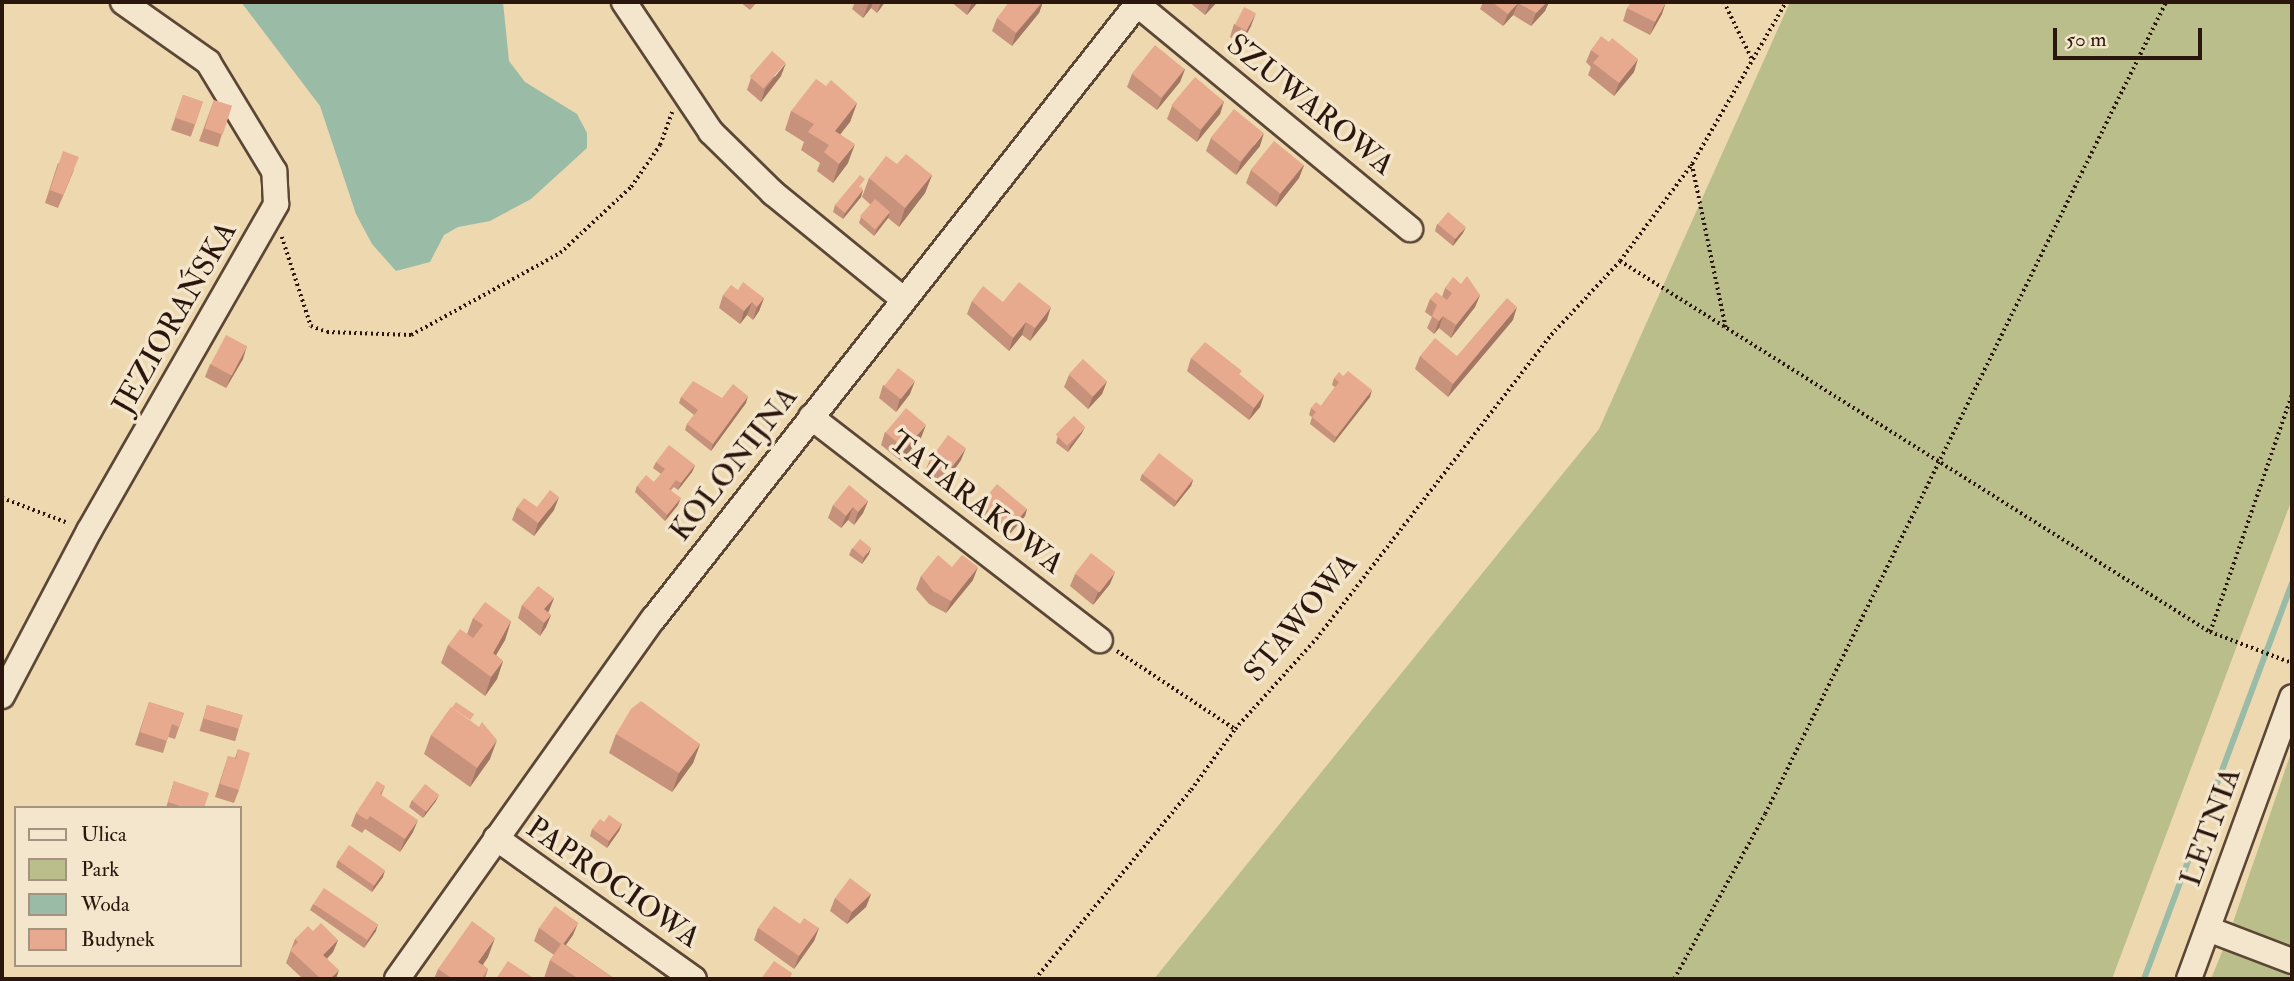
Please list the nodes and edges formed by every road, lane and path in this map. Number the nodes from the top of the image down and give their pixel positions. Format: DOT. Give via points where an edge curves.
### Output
graph roads {
  1 [pos="123,2"];
  2 [pos="624,2"];
  3 [pos="1724,2"];
  4 [pos="1786,2"];
  5 [pos="2166,2"];
  6 [pos="1138,3"];
  7 [pos="1752,59"];
  8 [pos="680,90"];
  9 [pos="1692,164"];
  10 [pos="276,204"];
  11 [pos="1410,229"];
  12 [pos="1620,261"];
  13 [pos="903,299"];
  14 [pos="1726,328"];
  15 [pos="2292,394"];
  16 [pos="811,417"];
  17 [pos="1938,464"];
  18 [pos="2,498"];
  19 [pos="89,531"];
  20 [pos="2210,632"];
  21 [pos="1100,640"];
  22 [pos="2292,663"];
  23 [pos="2,696"];
  24 [pos="2292,697"];
  25 [pos="1235,729"];
  26 [pos="496,838"];
  27 [pos="2208,929"];
  28 [pos="2292,961"];
  29 [pos="397,979"];
  30 [pos="694,979"];
  31 [pos="1035,979"];
  32 [pos="1674,979"];
  33 [pos="2189,979"];
  1 -- 10 [label="street, JEZIORAŃSKA" via="208,62 274,171"];
  2 -- 8 [label="street"];
  3 -- 7 [label="path"];
  4 -- 7 [label="path, STAWOWA"];
  5 -- 17 [label="path"];
  6 -- 11 [label="street, SZUWAROWA"];
  6 -- 13 [label="street, KOLONIJNA"];
  7 -- 9 [label="path, STAWOWA"];
  8 -- 10 [label="path" via="660,145 631,187 559,253 411,335 327,332 311,327 283,243"];
  8 -- 13 [label="street" via="710,132 773,193"];
  9 -- 12 [label="path, STAWOWA"];
  9 -- 14 [label="path"];
  10 -- 19 [label="street, JEZIORAŃSKA"];
  12 -- 14 [label="path"];
  12 -- 25 [label="path, STAWOWA" via="1551,335 1316,639"];
  13 -- 16 [label="street, KOLONIJNA"];
  14 -- 17 [label="path"];
  15 -- 20 [label="path"];
  16 -- 21 [label="street, TATARAKOWA"];
  16 -- 26 [label="street, KOLONIJNA" via="654,618"];
  17 -- 20 [label="path"];
  17 -- 32 [label="path" via="1765,814"];
  18 -- 19 [label="path"];
  19 -- 23 [label="street, JEZIORAŃSKA"];
  20 -- 22 [label="path"];
  21 -- 25 [label="path"];
  24 -- 27 [label="street, LETNIA"];
  25 -- 31 [label="path, STAWOWA" via="1191,790"];
  26 -- 29 [label="street, KOLONIJNA"];
  26 -- 30 [label="street, PAPROCIOWA"];
  27 -- 28 [label="street"];
  27 -- 33 [label="street, LETNIA"];
}
